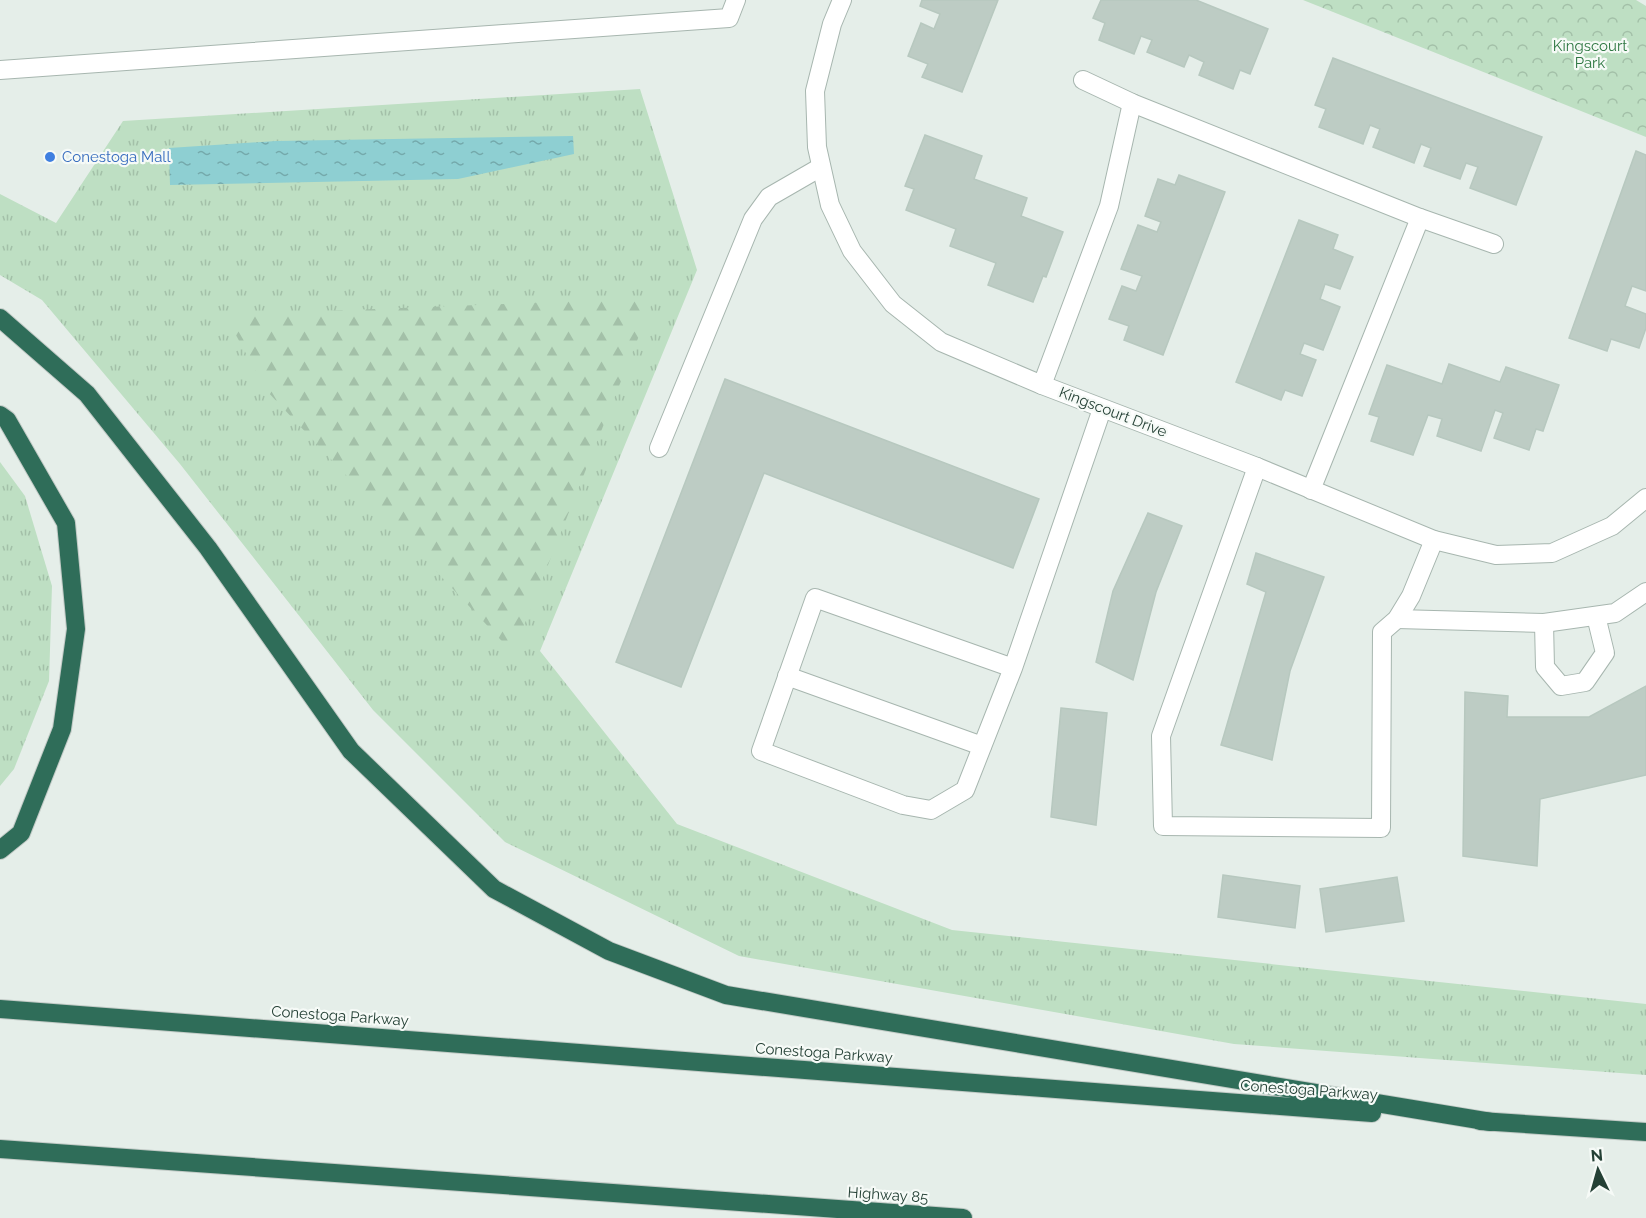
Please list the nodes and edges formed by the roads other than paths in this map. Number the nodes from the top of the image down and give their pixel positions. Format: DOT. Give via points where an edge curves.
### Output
graph roads {
  1 [pos="736,0"];
  2 [pos="842,0"];
  3 [pos="0,70"];
  4 [pos="1083,80"];
  5 [pos="1132,103"];
  6 [pos="821,167"];
  7 [pos="1420,218"];
  8 [pos="1494,244"];
  9 [pos="0,318"];
  10 [pos="1042,385"];
  11 [pos="1102,409"];
  12 [pos="0,415"];
  13 [pos="659,448"];
  14 [pos="1257,467"];
  15 [pos="1311,490"];
  16 [pos="1646,498"];
  17 [pos="1434,540"];
  18 [pos="1646,592"];
  19 [pos="1596,615"];
  20 [pos="1397,619"];
  21 [pos="1544,623"];
  22 [pos="1013,668"];
  23 [pos="787,676"];
  24 [pos="982,746"];
  25 [pos="0,850"];
  26 [pos="0,1009"];
  27 [pos="1491,1122"];
  28 [pos="1646,1132"];
  29 [pos="0,1149"];
  30 [pos="963,1218"];
  1 -- 3 [label="street" via="729,18"];
  2 -- 6 [label="street, Kingscourt Drive" via="815,91"];
  4 -- 5 [label="street"];
  5 -- 7 [label="street"];
  5 -- 10 [label="street" via="1109,206"];
  6 -- 10 [label="street, Kingscourt Drive" via="830,205 852,251 893,304 941,342"];
  6 -- 13 [label="street" via="769,197 753,219"];
  7 -- 8 [label="street"];
  7 -- 15 [label="street"];
  9 -- 27 [label="highway" via="87,394 208,548 351,752 494,889 557,923 609,951 726,995"];
  10 -- 11 [label="street, Kingscourt Drive"];
  11 -- 14 [label="street, Kingscourt Drive"];
  11 -- 22 [label="street"];
  12 -- 25 [label="highway" via="7,420 66,523 76,629 62,729 21,833"];
  14 -- 15 [label="street, Kingscourt Drive"];
  14 -- 20 [label="street" via="1161,736 1163,826 1381,828 1382,632"];
  15 -- 17 [label="street, Kingscourt Drive"];
  16 -- 17 [label="street, Kingscourt Drive" via="1612,526 1552,553 1496,555"];
  17 -- 20 [label="street"];
  18 -- 19 [label="street" via="1615,613"];
  19 -- 21 [label="street"];
  19 -- 21 [label="street" via="1605,653 1585,682 1561,686 1545,667"];
  20 -- 21 [label="street"];
  22 -- 23 [label="street" via="815,598"];
  22 -- 24 [label="street"];
  23 -- 24 [label="street"];
  23 -- 24 [label="street" via="761,752 903,805 930,810 965,790"];
  26 -- 27 [label="highway, Conestoga Parkway"];
  27 -- 28 [label="highway, Conestoga Parkway"];
  29 -- 30 [label="highway, Highway 85"];
}
